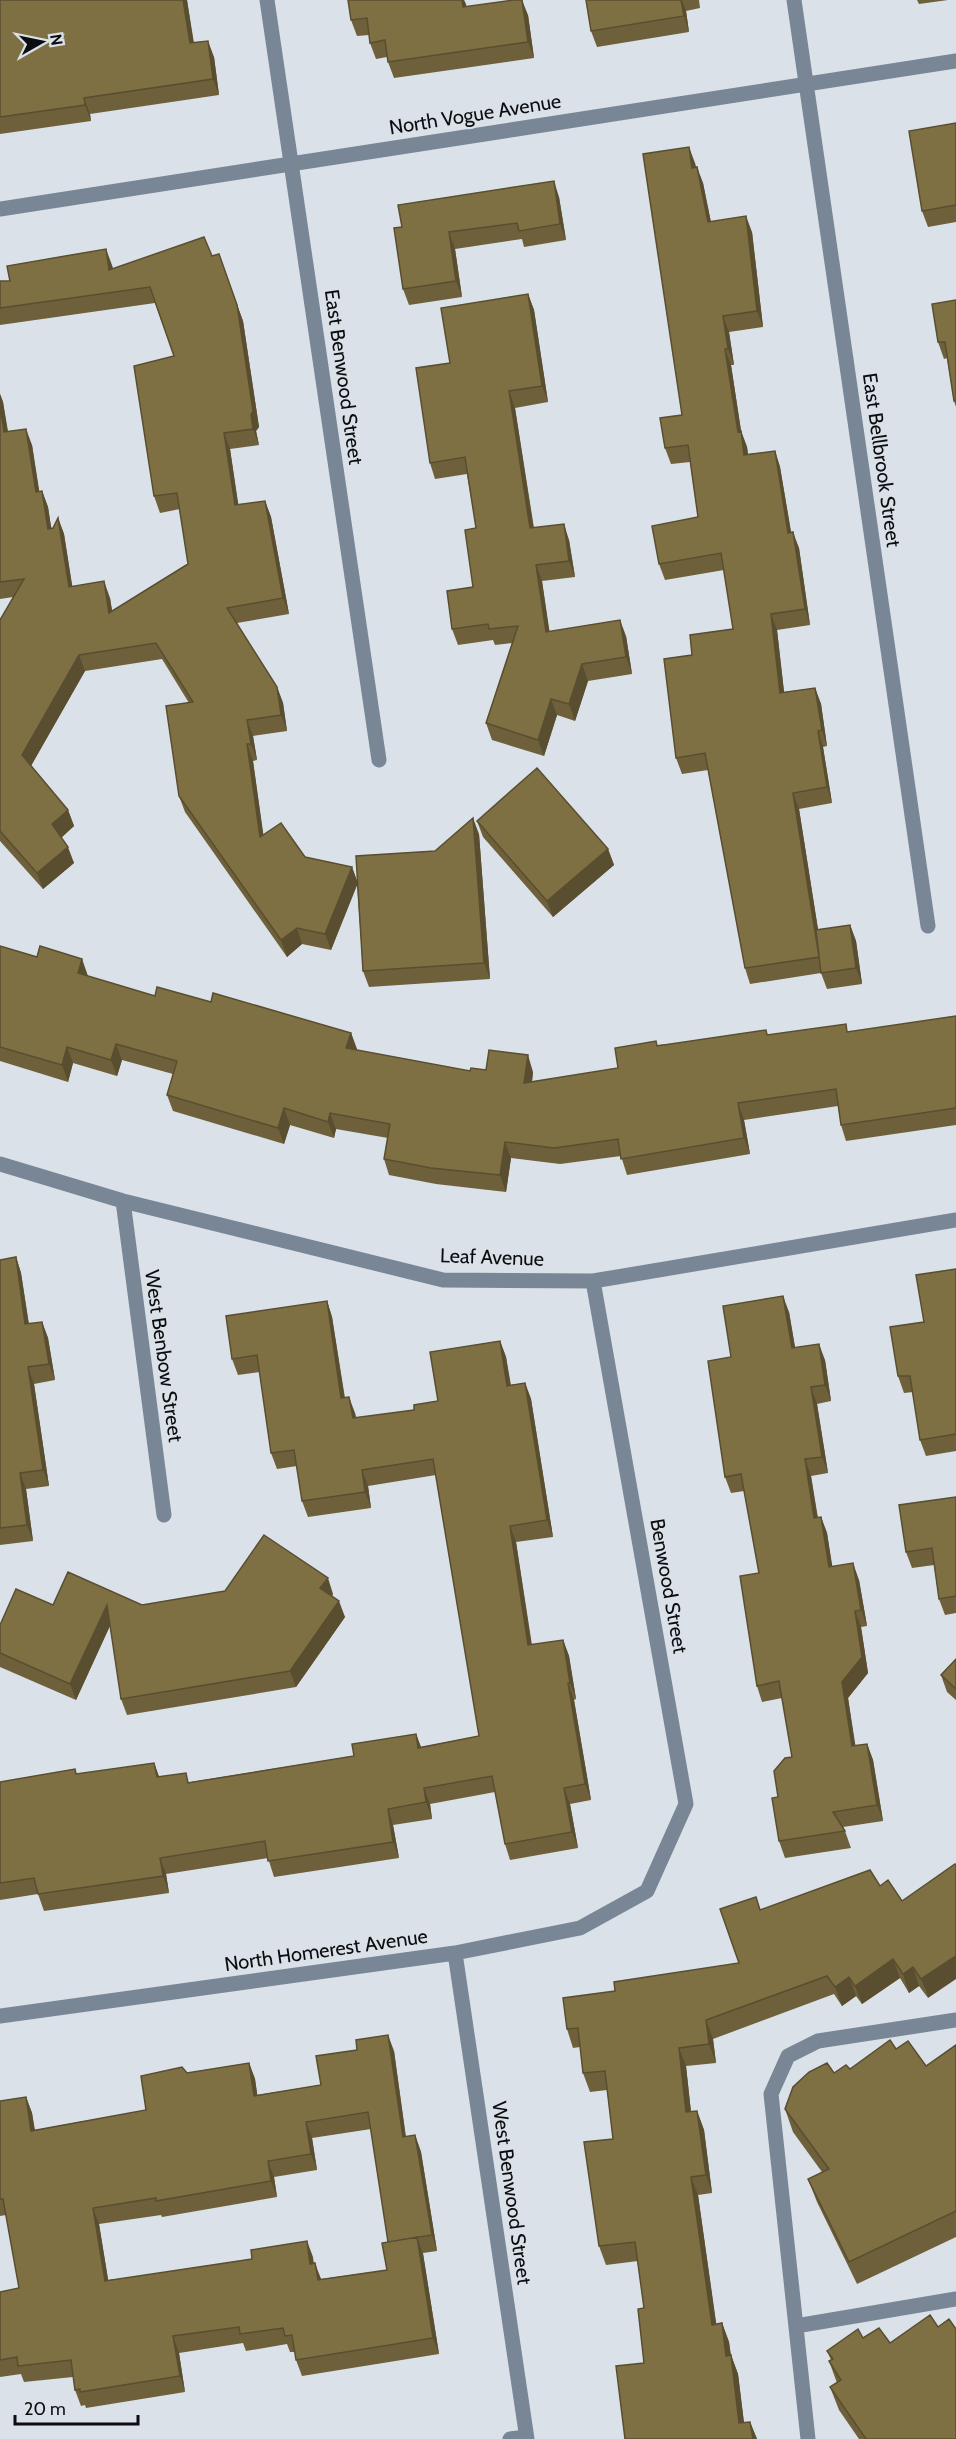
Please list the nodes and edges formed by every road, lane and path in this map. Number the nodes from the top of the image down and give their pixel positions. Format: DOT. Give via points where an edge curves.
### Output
graph roads {
  1 [pos="267,0"];
  2 [pos="794,0"];
  3 [pos="956,61"];
  4 [pos="806,84"];
  5 [pos="291,164"];
  6 [pos="0,209"];
  7 [pos="379,760"];
  8 [pos="928,926"];
  9 [pos="0,1164"];
  10 [pos="123,1201"];
  11 [pos="956,1220"];
  12 [pos="594,1281"];
  13 [pos="164,1515"];
  14 [pos="647,1891"];
  15 [pos="455,1953"];
  16 [pos="0,2016"];
  17 [pos="956,2020"];
  18 [pos="956,2299"];
  19 [pos="796,2326"];
  20 [pos="526,2438"];
  21 [pos="510,2439"];
  22 [pos="808,2439"];
  1 -- 5 [label="street, East Benwood Street"];
  2 -- 4 [label="street, East Bellbrook Street"];
  3 -- 4 [label="street, North Vogue Avenue"];
  4 -- 5 [label="street, North Vogue Avenue"];
  4 -- 8 [label="street, East Bellbrook Street"];
  5 -- 6 [label="street, North Vogue Avenue"];
  5 -- 7 [label="street, East Benwood Street"];
  9 -- 10 [label="street, Leaf Avenue"];
  10 -- 12 [label="street, Leaf Avenue" via="443,1280"];
  10 -- 13 [label="street, West Benbow Street"];
  11 -- 12 [label="street, Leaf Avenue"];
  12 -- 14 [label="street, Benwood Street" via="686,1804"];
  14 -- 15 [label="street, North Homerest Avenue" via="580,1928"];
  15 -- 16 [label="street, North Homerest Avenue"];
  15 -- 20 [label="street, West Benwood Street"];
  17 -- 19 [label="street" via="818,2041 788,2056 771,2094"];
  18 -- 19 [label="street"];
  19 -- 22 [label="street"];
  20 -- 21 [label="street"];
}
